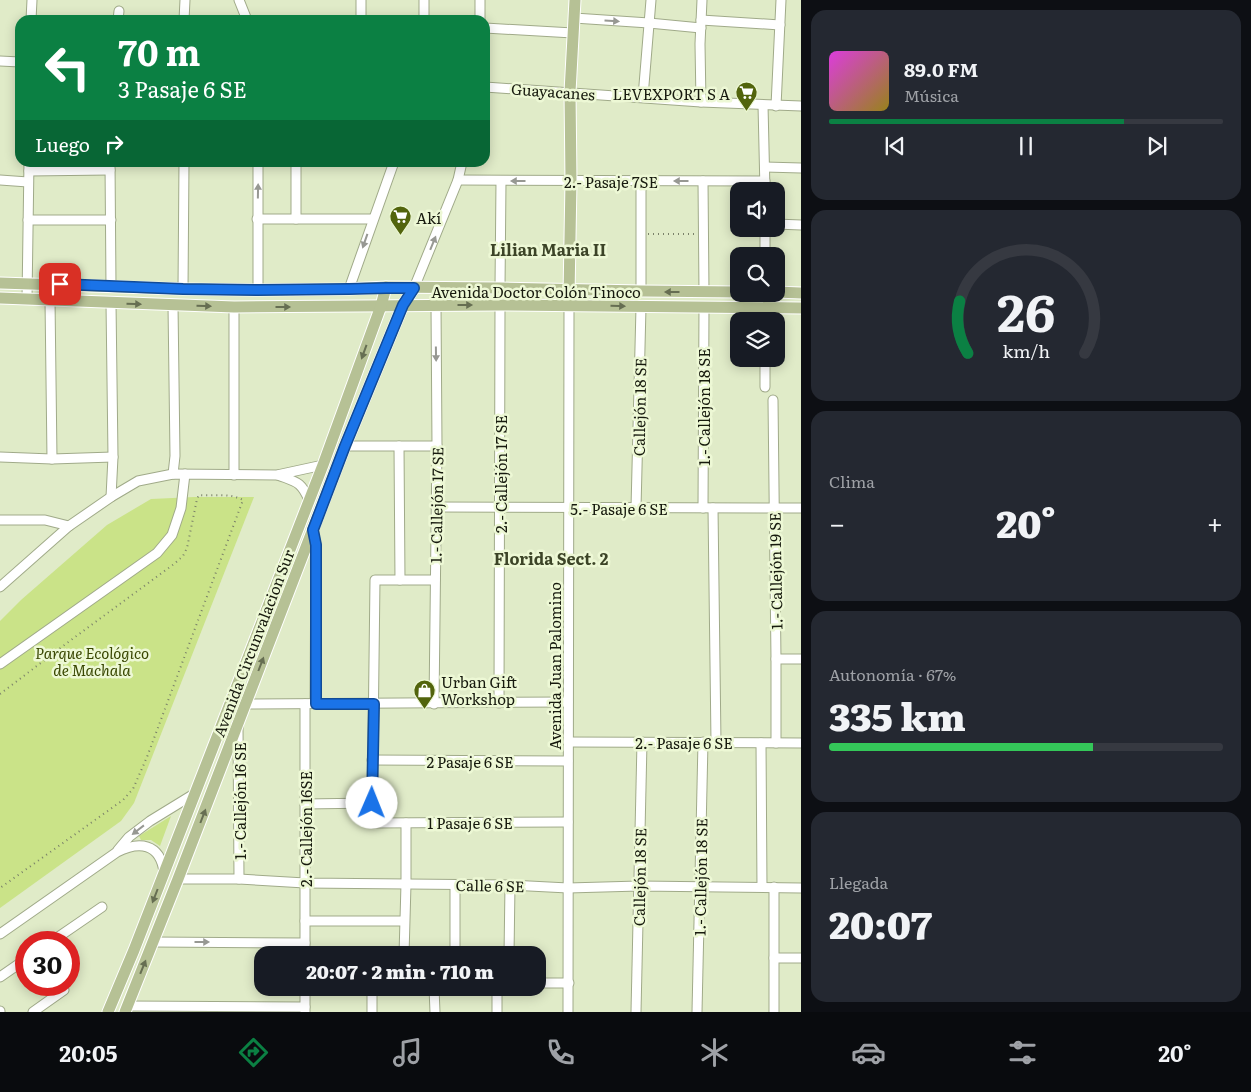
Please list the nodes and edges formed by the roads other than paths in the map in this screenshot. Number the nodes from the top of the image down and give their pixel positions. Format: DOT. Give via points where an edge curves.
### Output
graph roads {
  1 [pos="32,0"];
  2 [pos="184,0"];
  3 [pos="239,0"];
  4 [pos="361,0"];
  5 [pos="424,0"];
  6 [pos="480,0"];
  7 [pos="575,0"];
  8 [pos="651,0"];
  9 [pos="702,0"];
  10 [pos="781,0"];
  11 [pos="31,15"];
  12 [pos="184,15"];
  13 [pos="245,15"];
  14 [pos="361,15"];
  15 [pos="424,15"];
  16 [pos="480,15"];
  17 [pos="574,18"];
  18 [pos="649,23"];
  19 [pos="701,24"];
  20 [pos="780,25"];
  21 [pos="490,28"];
  22 [pos="573,33"];
  23 [pos="0,61"];
  24 [pos="15,62"];
  25 [pos="490,87"];
  26 [pos="570,92"];
  27 [pos="643,97"];
  28 [pos="701,102"];
  29 [pos="763,105"];
  30 [pos="776,106"];
  31 [pos="801,106"];
  32 [pos="29,167"];
  33 [pos="110,167"];
  34 [pos="184,167"];
  35 [pos="258,167"];
  36 [pos="296,167"];
  37 [pos="392,167"];
  38 [pos="461,167"];
  39 [pos="765,168"];
  40 [pos="801,168"];
  41 [pos="0,180"];
  42 [pos="458,180"];
  43 [pos="501,181"];
  44 [pos="571,181"];
  45 [pos="641,181"];
  46 [pos="704,181"];
  47 [pos="765,181"];
  48 [pos="28,182"];
  49 [pos="257,219"];
  50 [pos="296,219"];
  51 [pos="373,219"];
  52 [pos="28,220"];
  53 [pos="111,220"];
  54 [pos="785,224"];
  55 [pos="801,225"];
  56 [pos="0,283"];
  57 [pos="27,283"];
  58 [pos="111,286"];
  59 [pos="386,288"];
  60 [pos="414,288"];
  61 [pos="500,288"];
  62 [pos="183,289"];
  63 [pos="349,289"];
  64 [pos="569,289"];
  65 [pos="258,290"];
  66 [pos="641,292"];
  67 [pos="704,292"];
  68 [pos="730,292"];
  69 [pos="785,292"];
  70 [pos="801,293"];
  71 [pos="0,298"];
  72 [pos="27,299"];
  73 [pos="50,300"];
  74 [pos="111,303"];
  75 [pos="172,305"];
  76 [pos="403,305"];
  77 [pos="436,305"];
  78 [pos="500,305"];
  79 [pos="569,305"];
  80 [pos="382,306"];
  81 [pos="704,306"];
  82 [pos="234,307"];
  83 [pos="641,307"];
  84 [pos="764,308"];
  85 [pos="801,308"];
  86 [pos="764,312"];
  87 [pos="765,367"];
  88 [pos="765,387"];
  89 [pos="772,400"];
  90 [pos="345,446"];
  91 [pos="399,446"];
  92 [pos="437,446"];
  93 [pos="113,457"];
  94 [pos="0,458"];
  95 [pos="52,458"];
  96 [pos="322,464"];
  97 [pos="173,474"];
  98 [pos="185,474"];
  99 [pos="234,475"];
  100 [pos="277,475"];
  101 [pos="111,497"];
  102 [pos="308,500"];
  103 [pos="436,507"];
  104 [pos="500,507"];
  105 [pos="569,508"];
  106 [pos="636,508"];
  107 [pos="703,508"];
  108 [pos="713,508"];
  109 [pos="774,508"];
  110 [pos="801,508"];
  111 [pos="302,518"];
  112 [pos="0,520"];
  113 [pos="69,526"];
  114 [pos="314,526"];
  115 [pos="400,580"];
  116 [pos="435,580"];
  117 [pos="0,587"];
  118 [pos="776,659"];
  119 [pos="801,659"];
  120 [pos="0,664"];
  121 [pos="568,702"];
  122 [pos="499,703"];
  123 [pos="246,704"];
  124 [pos="305,704"];
  125 [pos="316,704"];
  126 [pos="374,704"];
  127 [pos="434,704"];
  128 [pos="238,724"];
  129 [pos="568,742"];
  130 [pos="642,742"];
  131 [pos="703,742"];
  132 [pos="716,742"];
  133 [pos="760,743"];
  134 [pos="776,743"];
  135 [pos="801,743"];
  136 [pos="213,746"];
  137 [pos="228,751"];
  138 [pos="372,760"];
  139 [pos="568,761"];
  140 [pos="194,794"];
  141 [pos="372,803"];
  142 [pos="305,804"];
  143 [pos="568,822"];
  144 [pos="406,823"];
  145 [pos="117,852"];
  146 [pos="164,872"];
  147 [pos="178,879"];
  148 [pos="240,879"];
  149 [pos="305,883"];
  150 [pos="406,884"];
  151 [pos="455,884"];
  152 [pos="510,885"];
  153 [pos="639,886"];
  154 [pos="700,887"];
  155 [pos="762,887"];
  156 [pos="774,887"];
  157 [pos="568,888"];
  158 [pos="801,888"];
  159 [pos="102,907"];
  160 [pos="305,921"];
  161 [pos="404,921"];
  162 [pos="67,931"];
  163 [pos="0,934"];
  164 [pos="153,942"];
  165 [pos="305,943"];
  166 [pos="404,946"];
  167 [pos="455,946"];
  168 [pos="509,946"];
  169 [pos="774,958"];
  170 [pos="801,958"];
  171 [pos="15,967"];
  172 [pos="0,977"];
  173 [pos="546,983"];
  174 [pos="569,983"];
  175 [pos="56,996"];
  176 [pos="305,996"];
  177 [pos="372,996"];
  178 [pos="434,996"];
  179 [pos="496,996"];
  180 [pos="126,1009"];
  181 [pos="305,1010"];
  182 [pos="111,1011"];
  183 [pos="33,1012"];
  184 [pos="372,1012"];
  185 [pos="435,1012"];
  186 [pos="496,1012"];
  187 [pos="568,1012"];
  188 [pos="636,1012"];
  189 [pos="697,1012"];
  190 [pos="774,1012"];
  1 -- 11 [label="street"];
  2 -- 12 [label="street"];
  3 -- 13 [label="street"];
  4 -- 14 [label="street"];
  5 -- 15 [label="street"];
  6 -- 16 [label="street"];
  7 -- 17 [label="main road, Avenida Juan Palomino"];
  8 -- 18 [label="street"];
  9 -- 19 [label="street"];
  10 -- 20 [label="street"];
  17 -- 18 [label="street, one-way"];
  17 -- 22 [label="main road, Avenida Juan Palomino"];
  18 -- 19 [label="street"];
  18 -- 27 [label="street"];
  19 -- 20 [label="street"];
  19 -- 28 [label="street"];
  20 -- 30 [label="street"];
  21 -- 22 [label="street"];
  22 -- 26 [label="main road, Avenida Juan Palomino"];
  23 -- 24 [label="street"];
  25 -- 26 [label="street, Guayacanes"];
  26 -- 27 [label="street, Guayacanes"];
  26 -- 44 [label="main road, Avenida Juan Palomino"];
  27 -- 28 [label="street, Guayacanes"];
  28 -- 29 [label="street, Guayacanes"];
  29 -- 30 [label="street, Guayacanes"];
  29 -- 39 [label="street"];
  30 -- 31 [label="street, Guayacanes"];
  32 -- 48 [label="street"];
  33 -- 53 [label="street"];
  34 -- 62 [label="street"];
  49 -- 35 [label="street, one-way"];
  36 -- 50 [label="street"];
  37 -- 51 [label="street"];
  38 -- 42 [label="street"];
  39 -- 40 [label="street"];
  39 -- 47 [label="street"];
  41 -- 48 [label="street"];
  42 -- 43 [label="street, 2.- Pasaje 7SE"];
  60 -- 42 [label="street, one-way"];
  44 -- 43 [label="street, 2.- Pasaje 7SE, one-way"];
  43 -- 61 [label="street"];
  44 -- 45 [label="street, 2.- Pasaje 7SE"];
  44 -- 64 [label="main road, Avenida Juan Palomino"];
  46 -- 45 [label="street, 2.- Pasaje 7SE, one-way"];
  45 -- 66 [label="street"];
  46 -- 47 [label="street, 2.- Pasaje 7SE"];
  46 -- 67 [label="street"];
  48 -- 52 [label="street"];
  49 -- 50 [label="street"];
  49 -- 65 [label="street"];
  50 -- 51 [label="street"];
  51 -- 63 [label="street, one-way"];
  52 -- 53 [label="street"];
  52 -- 57 [label="street"];
  53 -- 58 [label="street"];
  54 -- 55 [label="street"];
  56 -- 57 [label="main road, Avenida Doctor Colón Tinoco"];
  57 -- 58 [label="main road, Avenida Doctor Colón Tinoco"];
  57 -- 72 [label="street"];
  58 -- 62 [label="main road, Avenida Doctor Colón Tinoco"];
  59 -- 60 [label="main road, Avenida Doctor Colón Tinoco"];
  59 -- 63 [label="main road, Avenida Doctor Colón Tinoco"];
  59 -- 80 [label="main road, Avenida Circunvalacion Sur"];
  60 -- 61 [label="main road, Avenida Doctor Colón Tinoco"];
  60 -- 76 [label="main road, Avenida Circunvalacion Sur"];
  61 -- 64 [label="main road, Avenida Doctor Colón Tinoco"];
  62 -- 65 [label="main road, Avenida Doctor Colón Tinoco"];
  63 -- 65 [label="main road, Avenida Doctor Colón Tinoco"];
  64 -- 66 [label="main road, Avenida Doctor Colón Tinoco"];
  64 -- 79 [label="main road, Avenida Juan Palomino"];
  67 -- 66 [label="main road, Avenida Doctor Colón Tinoco, one-way"];
  67 -- 68 [label="main road, Avenida Doctor Colón Tinoco"];
  69 -- 70 [label="main road"];
  71 -- 72 [label="main road, Avenida Doctor Colón Tinoco"];
  72 -- 73 [label="main road, Avenida Doctor Colón Tinoco"];
  73 -- 74 [label="main road, Avenida Doctor Colón Tinoco"];
  73 -- 95 [label="street"];
  74 -- 75 [label="main road, Avenida Doctor Colón Tinoco, one-way"];
  74 -- 93 [label="street"];
  75 -- 82 [label="main road, Avenida Doctor Colón Tinoco, one-way"];
  75 -- 97 [label="street"];
  76 -- 77 [label="main road, Avenida Doctor Colón Tinoco"];
  76 -- 80 [label="main road, Avenida Doctor Colón Tinoco"];
  76 -- 90 [label="main road, Avenida Circunvalacion Sur"];
  77 -- 78 [label="main road, Avenida Doctor Colón Tinoco, one-way"];
  77 -- 92 [label="street, 1.- Callejón 17 SE, one-way"];
  78 -- 79 [label="main road, Avenida Doctor Colón Tinoco"];
  78 -- 104 [label="street, 2.- Callejón 17 SE"];
  79 -- 83 [label="main road, Avenida Doctor Colón Tinoco, one-way"];
  79 -- 105 [label="street, Avenida Juan Palomino"];
  82 -- 80 [label="main road, Avenida Doctor Colón Tinoco, one-way"];
  80 -- 96 [label="main road, Avenida Circunvalacion Sur, one-way"];
  81 -- 83 [label="main road, Avenida Doctor Colón Tinoco"];
  81 -- 84 [label="main road, Avenida Doctor Colón Tinoco"];
  81 -- 107 [label="street, 1.- Callejón 18 SE"];
  82 -- 99 [label="street"];
  83 -- 106 [label="street, Callejón 18 SE"];
  84 -- 85 [label="main road, Avenida Doctor Colón Tinoco"];
  84 -- 86 [label="street"];
  87 -- 88 [label="street"];
  89 -- 109 [label="street, 1.- Callejón 19 SE"];
  90 -- 91 [label="street"];
  90 -- 114 [label="main road, Avenida Circunvalacion Sur"];
  91 -- 92 [label="street"];
  91 -- 115 [label="street"];
  92 -- 103 [label="street, 1.- Callejón 17 SE"];
  93 -- 95 [label="street"];
  93 -- 101 [label="street"];
  94 -- 95 [label="street"];
  96 -- 100 [label="street"];
  96 -- 102 [label="main road, Avenida Circunvalacion Sur"];
  97 -- 98 [label="street"];
  97 -- 101 [label="street" via="138,481"];
  98 -- 99 [label="street"];
  98 -- 120 [label="street" via="172,535 157,552"];
  99 -- 100 [label="street"];
  100 -- 102 [label="street" via="301,485"];
  101 -- 113 [label="street"];
  102 -- 111 [label="main road, Avenida Circunvalacion Sur"];
  103 -- 104 [label="street, 5.- Pasaje 6 SE"];
  103 -- 116 [label="street, 1.- Callejón 17 SE"];
  104 -- 105 [label="street, 5.- Pasaje 6 SE"];
  104 -- 122 [label="street, 2.- Callejón 17 SE"];
  105 -- 106 [label="street, 5.- Pasaje 6 SE"];
  105 -- 121 [label="street, Avenida Juan Palomino"];
  106 -- 107 [label="street, 5.- Pasaje 6 SE"];
  107 -- 108 [label="street, 5.- Pasaje 6 SE"];
  108 -- 109 [label="street, 5.- Pasaje 6 SE"];
  108 -- 132 [label="street"];
  109 -- 110 [label="street, 5.- Pasaje 6 SE"];
  109 -- 118 [label="street, 1.- Callejón 19 SE"];
  111 -- 114 [label="main road"];
  111 -- 136 [label="main road, Avenida Circunvalacion Sur"];
  112 -- 113 [label="street" via="45,520"];
  113 -- 117 [label="street"];
  123 -- 114 [label="main road, Avenida Circunvalacion Sur, one-way"];
  114 -- 125 [label="street"];
  115 -- 116 [label="street"];
  115 -- 126 [label="street" via="375,580"];
  116 -- 127 [label="street, 1.- Callejón 17 SE"];
  118 -- 119 [label="street"];
  118 -- 134 [label="street, 1.- Callejón 19 SE"];
  121 -- 122 [label="street"];
  121 -- 129 [label="street, Avenida Juan Palomino"];
  122 -- 127 [label="street"];
  123 -- 124 [label="street"];
  123 -- 128 [label="main road, Avenida Circunvalacion Sur"];
  124 -- 125 [label="street"];
  124 -- 142 [label="street, 2.- Callejón 16SE"];
  125 -- 126 [label="street"];
  126 -- 127 [label="street"];
  126 -- 138 [label="street"];
  128 -- 137 [label="main road, Avenida Circunvalacion Sur"];
  128 -- 148 [label="street, 1.- Callejón 16 SE"];
  129 -- 130 [label="street, 2.- Pasaje 6 SE"];
  129 -- 139 [label="street, Avenida Juan Palomino"];
  130 -- 131 [label="street, 2.- Pasaje 6 SE"];
  130 -- 153 [label="street, Callejón 18 SE"];
  131 -- 132 [label="street, 2.- Pasaje 6 SE"];
  131 -- 154 [label="street, 1.- Callejón 18 SE"];
  132 -- 133 [label="street, 2.- Pasaje 6 SE"];
  133 -- 134 [label="street, 2.- Pasaje 6 SE"];
  133 -- 155 [label="street"];
  134 -- 135 [label="street, 2.- Pasaje 6 SE"];
  136 -- 137 [label="main road"];
  136 -- 140 [label="main road, Avenida Circunvalacion Sur"];
  147 -- 137 [label="main road, Avenida Circunvalacion Sur, one-way"];
  138 -- 139 [label="street, 2 Pasaje 6 SE"];
  138 -- 141 [label="street"];
  139 -- 143 [label="street, Avenida Juan Palomino"];
  140 -- 145 [label="street, one-way" via="150,821 129,837"];
  140 -- 146 [label="main road, Avenida Circunvalacion Sur"];
  141 -- 142 [label="street"];
  141 -- 144 [label="street, 1 Pasaje 6 SE" via="372,823"];
  142 -- 149 [label="street, 2.- Callejón 16SE"];
  143 -- 144 [label="street, 1 Pasaje 6 SE"];
  143 -- 157 [label="street, Avenida Juan Palomino"];
  144 -- 150 [label="street"];
  145 -- 146 [label="street" via="136,845 148,847 160,856"];
  145 -- 163 [label="street"];
  146 -- 182 [label="main road, Avenida Circunvalacion Sur, one-way"];
  147 -- 148 [label="street, Calle 6 SE"];
  147 -- 164 [label="main road, Avenida Circunvalacion Sur"];
  148 -- 149 [label="street, Calle 6 SE"];
  149 -- 150 [label="street, Calle 6 SE"];
  149 -- 160 [label="street, 2.- Callejón 16SE"];
  150 -- 151 [label="street, Calle 6 SE"];
  150 -- 161 [label="street"];
  151 -- 152 [label="street, Calle 6 SE"];
  151 -- 167 [label="street"];
  152 -- 157 [label="street, Calle 6 SE"];
  152 -- 168 [label="street"];
  153 -- 154 [label="street, Calle 6 SE"];
  153 -- 157 [label="street, Calle 6 SE"];
  153 -- 188 [label="street, Callejón 18 SE"];
  154 -- 155 [label="street, Calle 6 SE"];
  154 -- 189 [label="street, 1.- Callejón 18 SE"];
  155 -- 156 [label="street, Calle 6 SE"];
  156 -- 158 [label="street, Calle 6 SE"];
  156 -- 169 [label="street"];
  157 -- 174 [label="street, Avenida Juan Palomino"];
  159 -- 162 [label="street"];
  160 -- 161 [label="street"];
  160 -- 165 [label="street, 2.- Callejón 16SE"];
  161 -- 166 [label="street"];
  164 -- 165 [label="street, one-way"];
  180 -- 164 [label="main road, Avenida Circunvalacion Sur, one-way"];
  169 -- 170 [label="street"];
  169 -- 190 [label="street"];
  171 -- 172 [label="street"];
  173 -- 174 [label="street"];
  174 -- 187 [label="street, Avenida Juan Palomino"];
  175 -- 183 [label="street"];
  176 -- 181 [label="street"];
  177 -- 184 [label="street"];
  178 -- 185 [label="street"];
  179 -- 186 [label="street"];
  180 -- 181 [label="street"];
}
